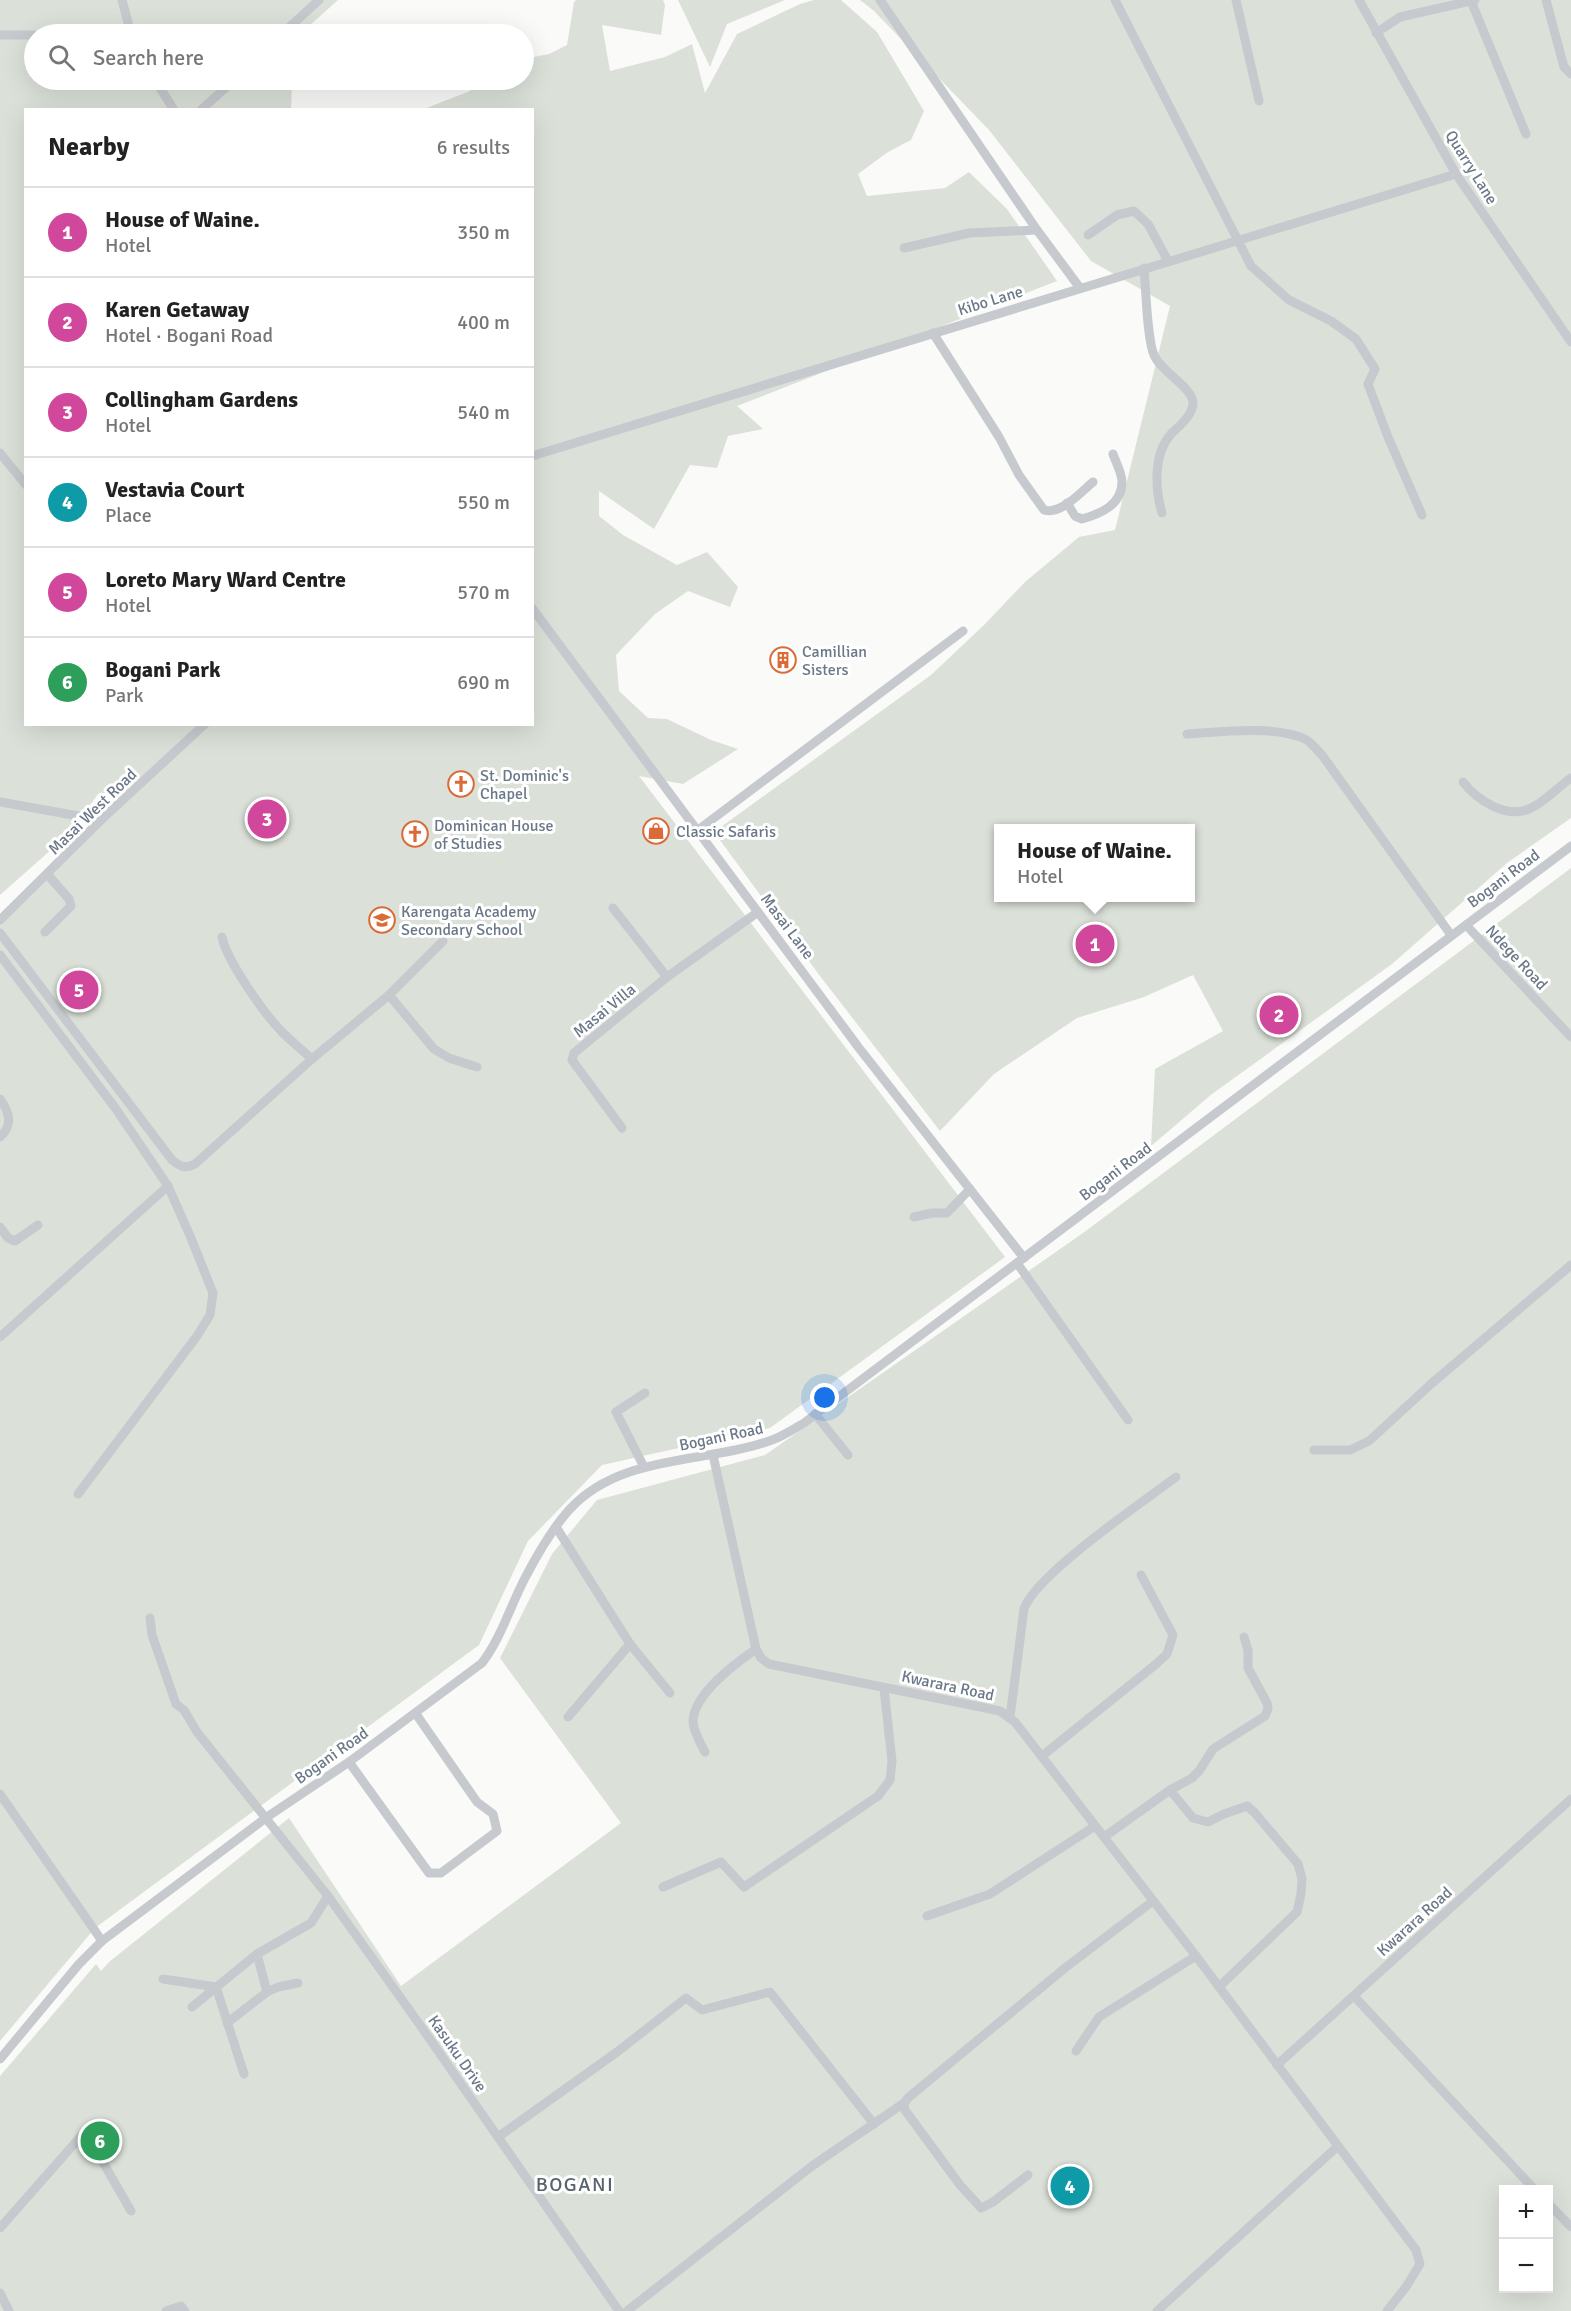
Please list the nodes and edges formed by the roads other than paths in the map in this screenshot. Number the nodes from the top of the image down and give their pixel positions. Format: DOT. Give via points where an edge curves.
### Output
graph roads {
  1 [pos="122,0"];
  2 [pos="320,0"];
  3 [pos="880,0"];
  4 [pos="1115,0"];
  5 [pos="1236,0"];
  6 [pos="1359,0"];
  7 [pos="1546,0"];
  8 [pos="1474,1"];
  9 [pos="128,24"];
  10 [pos="293,24"];
  11 [pos="1376,33"];
  12 [pos="0,35"];
  13 [pos="24,35"];
  14 [pos="1571,74"];
  15 [pos="161,90"];
  16 [pos="223,90"];
  17 [pos="1259,101"];
  18 [pos="173,108"];
  19 [pos="203,108"];
  20 [pos="1526,134"];
  21 [pos="1455,174"];
  22 [pos="1037,230"];
  23 [pos="1088,235"];
  24 [pos="1238,239"];
  25 [pos="904,248"];
  26 [pos="1168,261"];
  27 [pos="1144,268"];
  28 [pos="1080,288"];
  29 [pos="933,333"];
  30 [pos="1571,342"];
  31 [pos="0,453"];
  32 [pos="1113,454"];
  33 [pos="534,455"];
  34 [pos="1093,482"];
  35 [pos="24,483"];
  36 [pos="1067,503"];
  37 [pos="1162,513"];
  38 [pos="1422,515"];
  39 [pos="534,611"];
  40 [pos="963,631"];
  41 [pos="203,726"];
  42 [pos="1186,734"];
  43 [pos="1571,777"];
  44 [pos="1463,782"];
  45 [pos="0,802"];
  46 [pos="101,820"];
  47 [pos="698,830"];
  48 [pos="1571,846"];
  49 [pos="48,875"];
  50 [pos="613,908"];
  51 [pos="758,912"];
  52 [pos="0,920"];
  53 [pos="1466,925"];
  54 [pos="45,932"];
  55 [pos="0,933"];
  56 [pos="1451,935"];
  57 [pos="222,937"];
  58 [pos="443,941"];
  59 [pos="0,955"];
  60 [pos="667,977"];
  61 [pos="389,995"];
  62 [pos="1571,1037"];
  63 [pos="312,1059"];
  64 [pos="477,1066"];
  65 [pos="0,1099"];
  66 [pos="622,1128"];
  67 [pos="0,1137"];
  68 [pos="168,1186"];
  69 [pos="970,1189"];
  70 [pos="914,1217"];
  71 [pos="38,1225"];
  72 [pos="0,1227"];
  73 [pos="1021,1260"];
  74 [pos="1571,1265"];
  75 [pos="0,1336"];
  76 [pos="645,1393"];
  77 [pos="815,1414"];
  78 [pos="1128,1420"];
  79 [pos="1314,1450"];
  80 [pos="713,1455"];
  81 [pos="848,1455"];
  82 [pos="644,1467"];
  83 [pos="1176,1477"];
  84 [pos="78,1494"];
  85 [pos="556,1527"];
  86 [pos="1141,1575"];
  87 [pos="150,1618"];
  88 [pos="1244,1637"];
  89 [pos="630,1644"];
  90 [pos="756,1649"];
  91 [pos="884,1688"];
  92 [pos="670,1693"];
  93 [pos="416,1713"];
  94 [pos="568,1717"];
  95 [pos="1010,1717"];
  96 [pos="705,1752"];
  97 [pos="1042,1756"];
  98 [pos="349,1762"];
  99 [pos="1170,1790"];
  100 [pos="0,1794"];
  101 [pos="1571,1799"];
  102 [pos="267,1817"];
  103 [pos="1095,1826"];
  104 [pos="1104,1837"];
  105 [pos="663,1887"];
  106 [pos="328,1896"];
  107 [pos="1153,1901"];
  108 [pos="927,1916"];
  109 [pos="102,1941"];
  110 [pos="257,1954"];
  111 [pos="1196,1956"];
  112 [pos="163,1979"];
  113 [pos="298,1983"];
  114 [pos="216,1987"];
  115 [pos="1219,1987"];
  116 [pos="267,1992"];
  117 [pos="1354,1996"];
  118 [pos="192,2007"];
  119 [pos="227,2023"];
  120 [pos="1076,2051"];
  121 [pos="0,2059"];
  122 [pos="1277,2065"];
  123 [pos="244,2074"];
  124 [pos="904,2103"];
  125 [pos="874,2124"];
  126 [pos="498,2137"];
  127 [pos="1338,2146"];
  128 [pos="1028,2175"];
  129 [pos="1530,2185"];
  130 [pos="1553,2208"];
  131 [pos="131,2211"];
  132 [pos="1571,2226"];
  133 [pos="0,2228"];
  134 [pos="0,2293"];
  135 [pos="9,2311"];
  136 [pos="166,2311"];
  137 [pos="185,2311"];
  138 [pos="619,2311"];
  139 [pos="627,2311"];
  140 [pos="1158,2311"];
  141 [pos="1387,2311"];
  1 -- 9 [label="street"];
  2 -- 10 [label="street"];
  3 -- 22 [label="street"];
  4 -- 24 [label="street"];
  5 -- 17 [label="street"];
  6 -- 11 [label="street, Quarry Lane"];
  7 -- 14 [label="street" via="1564,68"];
  8 -- 11 [label="street" via="1400,17"];
  8 -- 20 [label="street"];
  11 -- 21 [label="street, Quarry Lane"];
  12 -- 13 [label="street"];
  15 -- 18 [label="street"];
  16 -- 19 [label="street"];
  21 -- 24 [label="street, Kibo Lane"];
  21 -- 30 [label="street, Quarry Lane"];
  22 -- 25 [label="street" via="969,233"];
  22 -- 28 [label="street"];
  23 -- 26 [label="street" via="1117,215 1134,211 1148,224"];
  24 -- 26 [label="street, Kibo Lane"];
  24 -- 38 [label="street" via="1251,266 1289,300 1356,339 1375,369 1368,384"];
  26 -- 27 [label="street, Kibo Lane"];
  27 -- 28 [label="street, Kibo Lane"];
  27 -- 37 [label="street" via="1154,355 1186,389 1193,404 1191,412 1170,435 1156,475"];
  28 -- 29 [label="street, Kibo Lane"];
  29 -- 33 [label="street, Kibo Lane"];
  29 -- 36 [label="street" via="999,437 1018,475 1044,510 1052,511"];
  31 -- 35 [label="street"];
  32 -- 36 [label="street" via="1122,481 1114,503 1082,519 1075,516"];
  34 -- 36 [label="street"];
  39 -- 47 [label="street, Masai Lane"];
  40 -- 47 [label="street"];
  41 -- 46 [label="street, Masai West Road"];
  42 -- 56 [label="street" via="1281,733 1308,741"];
  43 -- 44 [label="street" via="1531,809 1518,813 1490,805"];
  45 -- 46 [label="street"];
  46 -- 49 [label="street, Masai West Road"];
  47 -- 51 [label="street, Masai Lane"];
  48 -- 53 [label="street, Bogani Road"];
  49 -- 52 [label="street, Masai West Road"];
  49 -- 54 [label="street" via="71,906"];
  50 -- 60 [label="street"];
  51 -- 60 [label="street, Masai Villa"];
  51 -- 69 [label="street, Masai Lane"];
  53 -- 56 [label="street, Bogani Road"];
  53 -- 62 [label="street, Ndege Road"];
  55 -- 63 [label="street" via="181,1167 195,1164"];
  56 -- 73 [label="street, Bogani Road"];
  57 -- 63 [label="street" via="231,962 279,1028"];
  58 -- 61 [label="street"];
  59 -- 68 [label="street" via="116,1109"];
  60 -- 66 [label="street, Masai Villa" via="572,1057"];
  61 -- 63 [label="street"];
  61 -- 64 [label="street" via="434,1049"];
  65 -- 67 [label="street" via="9,1121"];
  68 -- 75 [label="street"];
  68 -- 84 [label="street" via="210,1284 210,1315"];
  69 -- 70 [label="street" via="947,1213"];
  69 -- 73 [label="street, Masai Lane"];
  71 -- 72 [label="street" via="15,1241"];
  73 -- 77 [label="street, Bogani Road"];
  73 -- 78 [label="street, Masai Lane"];
  74 -- 79 [label="street" via="1369,1441 1350,1450"];
  76 -- 82 [label="street" via="616,1412"];
  77 -- 80 [label="street, Bogani Road" via="773,1440"];
  77 -- 81 [label="street"];
  80 -- 82 [label="street, Bogani Road"];
  80 -- 90 [label="street"];
  82 -- 85 [label="street, Bogani Road" via="599,1486 569,1509"];
  83 -- 95 [label="street" via="1078,1552 1031,1594 1024,1609"];
  85 -- 89 [label="street"];
  85 -- 93 [label="street, Bogani Road" via="525,1578 482,1664"];
  86 -- 97 [label="street" via="1173,1635 1167,1654"];
  87 -- 102 [label="street, Kasuku Drive" via="152,1635 176,1704"];
  88 -- 99 [label="street" via="1248,1668 1267,1703 1265,1716 1213,1749 1192,1778"];
  89 -- 92 [label="street"];
  89 -- 94 [label="street"];
  90 -- 91 [label="street, Kwarara Road" via="769,1664"];
  90 -- 96 [label="street" via="723,1674 696,1710 693,1725"];
  91 -- 95 [label="street, Kwarara Road"];
  91 -- 105 [label="street" via="892,1761 890,1780 878,1796 744,1887 720,1862"];
  93 -- 98 [label="street, Bogani Road"];
  93 -- 98 [label="street" via="477,1802 492,1814 497,1831 441,1873 429,1873"];
  95 -- 97 [label="street, Kwarara Road"];
  97 -- 103 [label="street, Kwarara Road"];
  98 -- 102 [label="street, Bogani Road"];
  99 -- 104 [label="street"];
  99 -- 115 [label="street" via="1193,1818 1208,1822 1247,1806 1298,1864 1302,1879 1297,1912"];
  100 -- 109 [label="street"];
  101 -- 117 [label="street, Kwarara Road"];
  102 -- 106 [label="street, Kasuku Drive"];
  102 -- 109 [label="street, Bogani Road"];
  103 -- 104 [label="street, Kwarara Road"];
  103 -- 108 [label="street" via="990,1894"];
  104 -- 107 [label="street, Kwarara Road"];
  106 -- 110 [label="street" via="311,1923"];
  106 -- 126 [label="street, Kasuku Drive"];
  107 -- 111 [label="street, Kwarara Road"];
  107 -- 124 [label="street" via="1065,1968"];
  109 -- 121 [label="street, Bogani Road"];
  110 -- 114 [label="street"];
  110 -- 116 [label="street"];
  111 -- 115 [label="street, Kwarara Road"];
  111 -- 120 [label="street" via="1099,2017"];
  112 -- 114 [label="street"];
  113 -- 116 [label="street"];
  114 -- 118 [label="street"];
  114 -- 119 [label="street"];
  115 -- 122 [label="street, Kwarara Road"];
  116 -- 119 [label="street"];
  117 -- 122 [label="street, Kwarara Road"];
  117 -- 129 [label="street"];
  119 -- 123 [label="street"];
  122 -- 127 [label="street, Kwarara Road"];
  124 -- 125 [label="street"];
  124 -- 128 [label="street" via="905,2110 981,2208"];
  125 -- 126 [label="street" via="770,1992 702,2010 686,1998"];
  125 -- 139 [label="street" via="812,2166"];
  126 -- 138 [label="street, Kasuku Drive"];
  127 -- 140 [label="street"];
  127 -- 141 [label="street, Kwarara Road" via="1416,2250 1420,2264"];
  130 -- 132 [label="street"];
  131 -- 133 [label="street" via="93,2145 82,2135"];
  134 -- 135 [label="street"];
  136 -- 137 [label="street" via="177,2306"];
}
